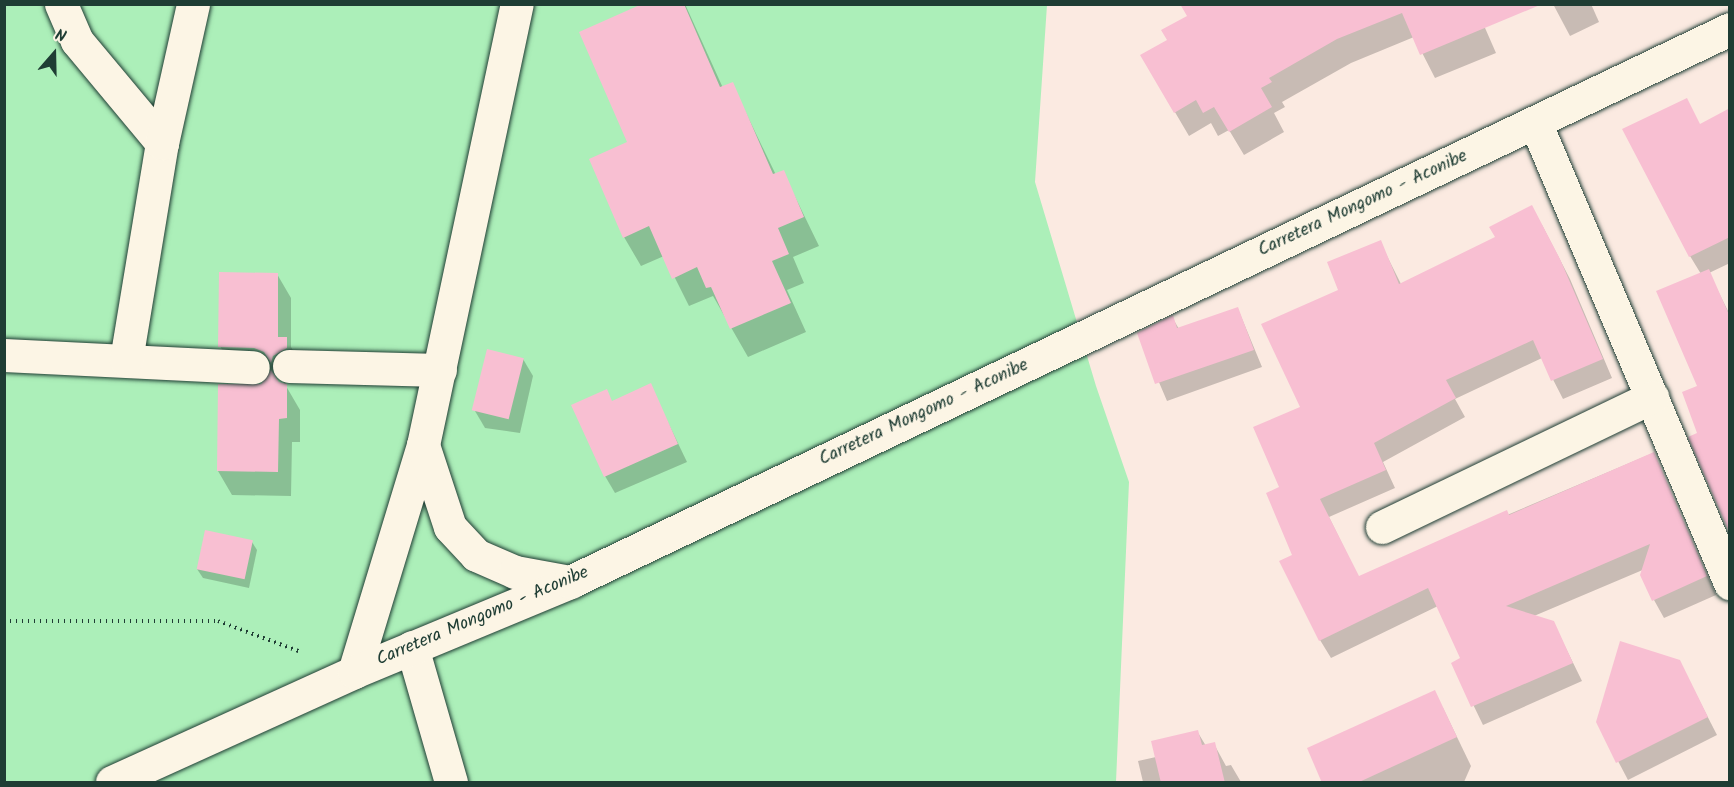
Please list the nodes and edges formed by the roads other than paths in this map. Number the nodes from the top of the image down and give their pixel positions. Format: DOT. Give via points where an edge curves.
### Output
graph roads {
  1 [pos="61,4"];
  2 [pos="193,4"];
  3 [pos="518,4"];
  4 [pos="1730,29"];
  5 [pos="1535,122"];
  6 [pos="162,143"];
  7 [pos="4,355"];
  8 [pos="126,360"];
  9 [pos="289,366"];
  10 [pos="253,367"];
  11 [pos="440,370"];
  12 [pos="1652,397"];
  13 [pos="423,445"];
  14 [pos="1382,527"];
  15 [pos="570,582"];
  16 [pos="1730,583"];
  17 [pos="412,647"];
  18 [pos="354,672"];
  19 [pos="112,783"];
  20 [pos="451,783"];
  1 -- 6 [label="street" via="77,41"];
  2 -- 6 [label="street"];
  3 -- 11 [label="street"];
  4 -- 5 [label="street, Carretera Mongomo - Aconibe"];
  5 -- 12 [label="street"];
  5 -- 15 [label="street, Carretera Mongomo - Aconibe"];
  6 -- 8 [label="street"];
  7 -- 8 [label="street"];
  8 -- 10 [label="street"];
  9 -- 11 [label="street"];
  11 -- 13 [label="street"];
  12 -- 14 [label="street"];
  12 -- 16 [label="street"];
  13 -- 15 [label="street" via="450,527 476,555 515,572"];
  13 -- 18 [label="street"];
  15 -- 17 [label="street, Carretera Mongomo - Aconibe"];
  17 -- 18 [label="street, Carretera Mongomo - Aconibe"];
  17 -- 20 [label="street"];
  18 -- 19 [label="street, Carretera Mongomo - Aconibe"];
}
